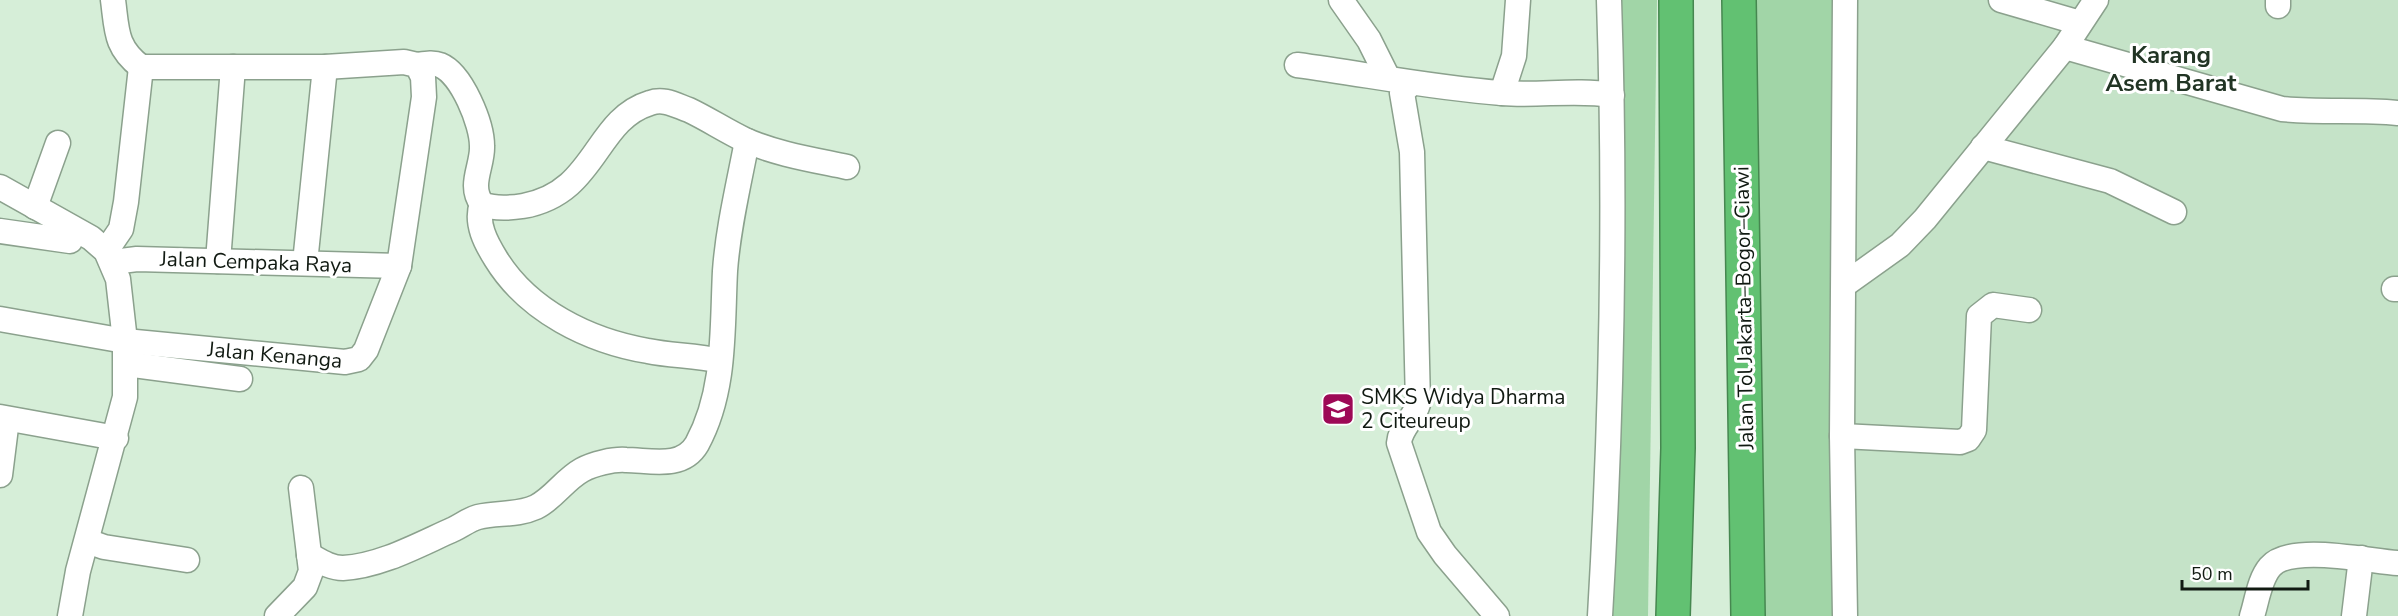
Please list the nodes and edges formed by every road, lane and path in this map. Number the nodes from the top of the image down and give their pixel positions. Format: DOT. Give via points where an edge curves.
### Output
graph roads {
  1 [pos="113,0"];
  2 [pos="1341,0"];
  3 [pos="1518,0"];
  4 [pos="1609,0"];
  5 [pos="1676,0"];
  6 [pos="1739,0"];
  7 [pos="1845,0"];
  8 [pos="2001,0"];
  9 [pos="2096,0"];
  10 [pos="2080,23"];
  11 [pos="2065,47"];
  12 [pos="1297,64"];
  13 [pos="417,65"];
  14 [pos="141,67"];
  15 [pos="233,67"];
  16 [pos="326,67"];
  17 [pos="1400,80"];
  18 [pos="1502,93"];
  19 [pos="1612,94"];
  20 [pos="2398,113"];
  21 [pos="747,141"];
  22 [pos="58,143"];
  23 [pos="1983,147"];
  24 [pos="847,167"];
  25 [pos="0,187"];
  26 [pos="482,204"];
  27 [pos="35,207"];
  28 [pos="2174,212"];
  29 [pos="0,231"];
  30 [pos="70,241"];
  31 [pos="110,256"];
  32 [pos="218,261"];
  33 [pos="305,263"];
  34 [pos="399,266"];
  35 [pos="1844,285"];
  36 [pos="2029,310"];
  37 [pos="0,319"];
  38 [pos="125,353"];
  39 [pos="720,361"];
  40 [pos="240,379"];
  41 [pos="4,418"];
  42 [pos="1842,436"];
  43 [pos="116,438"];
  44 [pos="0,475"];
  45 [pos="301,488"];
  46 [pos="87,541"];
  47 [pos="309,555"];
  48 [pos="2361,558"];
  49 [pos="187,560"];
  50 [pos="2398,562"];
  51 [pos="1749,581"];
  52 [pos="1674,583"];
  53 [pos="70,616"];
  54 [pos="277,616"];
  55 [pos="1497,616"];
  56 [pos="1600,616"];
  57 [pos="1665,616"];
  58 [pos="1673,616"];
  59 [pos="1748,616"];
  60 [pos="1753,616"];
  61 [pos="1845,616"];
  62 [pos="2252,616"];
  63 [pos="2354,616"];
  1 -- 14 [label="street" via="119,43 127,57"];
  2 -- 17 [label="street"];
  3 -- 18 [label="street" via="1514,56"];
  4 -- 19 [label="street"];
  5 -- 52 [label="highway" via="1678,448"];
  6 -- 51 [label="highway, Jalan Tol Jakarta–Bogor–Ciawi"];
  7 -- 35 [label="street"];
  8 -- 10 [label="street"];
  9 -- 10 [label="street"];
  10 -- 11 [label="street"];
  11 -- 20 [label="street" via="2282,109"];
  11 -- 23 [label="street"];
  12 -- 17 [label="street"];
  13 -- 16 [label="street" via="404,62"];
  13 -- 26 [label="street" via="433,63 446,69 470,104 482,137 476,185"];
  13 -- 34 [label="street" via="423,76 424,97"];
  14 -- 15 [label="street"];
  14 -- 31 [label="street" via="126,202"];
  15 -- 16 [label="street"];
  15 -- 32 [label="street"];
  16 -- 33 [label="street"];
  17 -- 18 [label="street"];
  17 -- 55 [label="street" via="1412,152 1418,405 1399,443 1430,532"];
  18 -- 19 [label="street"];
  19 -- 56 [label="street" via="1611,418"];
  21 -- 24 [label="street"];
  21 -- 26 [label="street" via="667,101 649,103 625,115 581,173 554,196 516,207"];
  21 -- 39 [label="street" via="725,270 726,307"];
  22 -- 27 [label="street"];
  23 -- 28 [label="street" via="2110,181"];
  23 -- 35 [label="street" via="1900,245"];
  25 -- 27 [label="street"];
  26 -- 39 [label="street" via="482,231 506,275 567,326 637,349"];
  27 -- 31 [label="street" via="91,238"];
  29 -- 30 [label="street"];
  31 -- 32 [label="street, Jalan Cempaka Raya"];
  31 -- 38 [label="street" via="118,279"];
  32 -- 33 [label="street, Jalan Cempaka Raya"];
  33 -- 34 [label="street, Jalan Cempaka Raya"];
  34 -- 38 [label="street, Jalan Kenanga" via="366,350 356,361"];
  35 -- 42 [label="street"];
  36 -- 42 [label="street" via="1993,305 1979,316 1974,430 1968,439 1960,442"];
  37 -- 38 [label="street"];
  38 -- 40 [label="street"];
  38 -- 43 [label="street" via="125,397"];
  39 -- 47 [label="street" via="711,416 696,446 682,457 663,463 624,459 592,467 581,471 551,499 534,508 513,515 479,516 417,546 372,562 342,568 326,565"];
  41 -- 43 [label="street"];
  41 -- 44 [label="street"];
  42 -- 61 [label="street"];
  43 -- 46 [label="street"];
  45 -- 47 [label="street"];
  46 -- 49 [label="street"];
  46 -- 53 [label="street"];
  47 -- 54 [label="street" via="311,571 305,588"];
  48 -- 50 [label="street"];
  48 -- 62 [label="street" via="2296,555 2277,560 2268,569"];
  48 -- 63 [label="street"];
  51 -- 59 [label="highway, Jalan Tol Jakarta–Bogor–Ciawi"];
  51 -- 60 [label="highway"];
  52 -- 57 [label="highway"];
  52 -- 58 [label="highway"];
}
